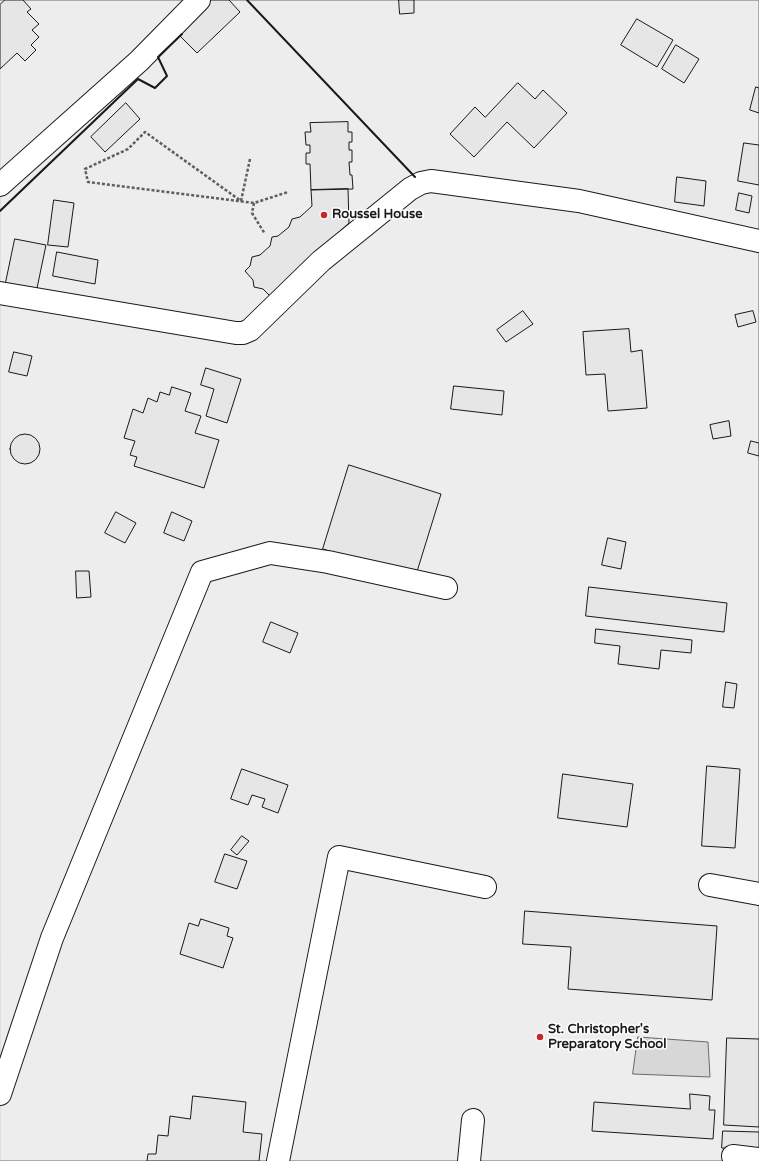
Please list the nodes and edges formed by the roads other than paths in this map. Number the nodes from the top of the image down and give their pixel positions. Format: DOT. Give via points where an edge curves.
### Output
graph roads {
  1 [pos="199,0"];
  2 [pos="0,185"];
  3 [pos="759,240"];
  4 [pos="0,293"];
  5 [pos="446,588"];
  6 [pos="710,885"];
  7 [pos="485,887"];
  8 [pos="759,894"];
  9 [pos="0,1094"];
  10 [pos="473,1120"];
  11 [pos="733,1156"];
  12 [pos="759,1159"];
  13 [pos="278,1161"];
  14 [pos="469,1161"];
  1 -- 2 [label="street" via="139,61"];
  3 -- 4 [label="street" via="579,201 431,181 421,183 390,204 322,261 250,330 243,333"];
  5 -- 9 [label="street" via="328,562 270,553 202,572 52,938"];
  6 -- 8 [label="street"];
  7 -- 13 [label="street" via="339,857"];
  10 -- 14 [label="street"];
  11 -- 12 [label="street"];
}
